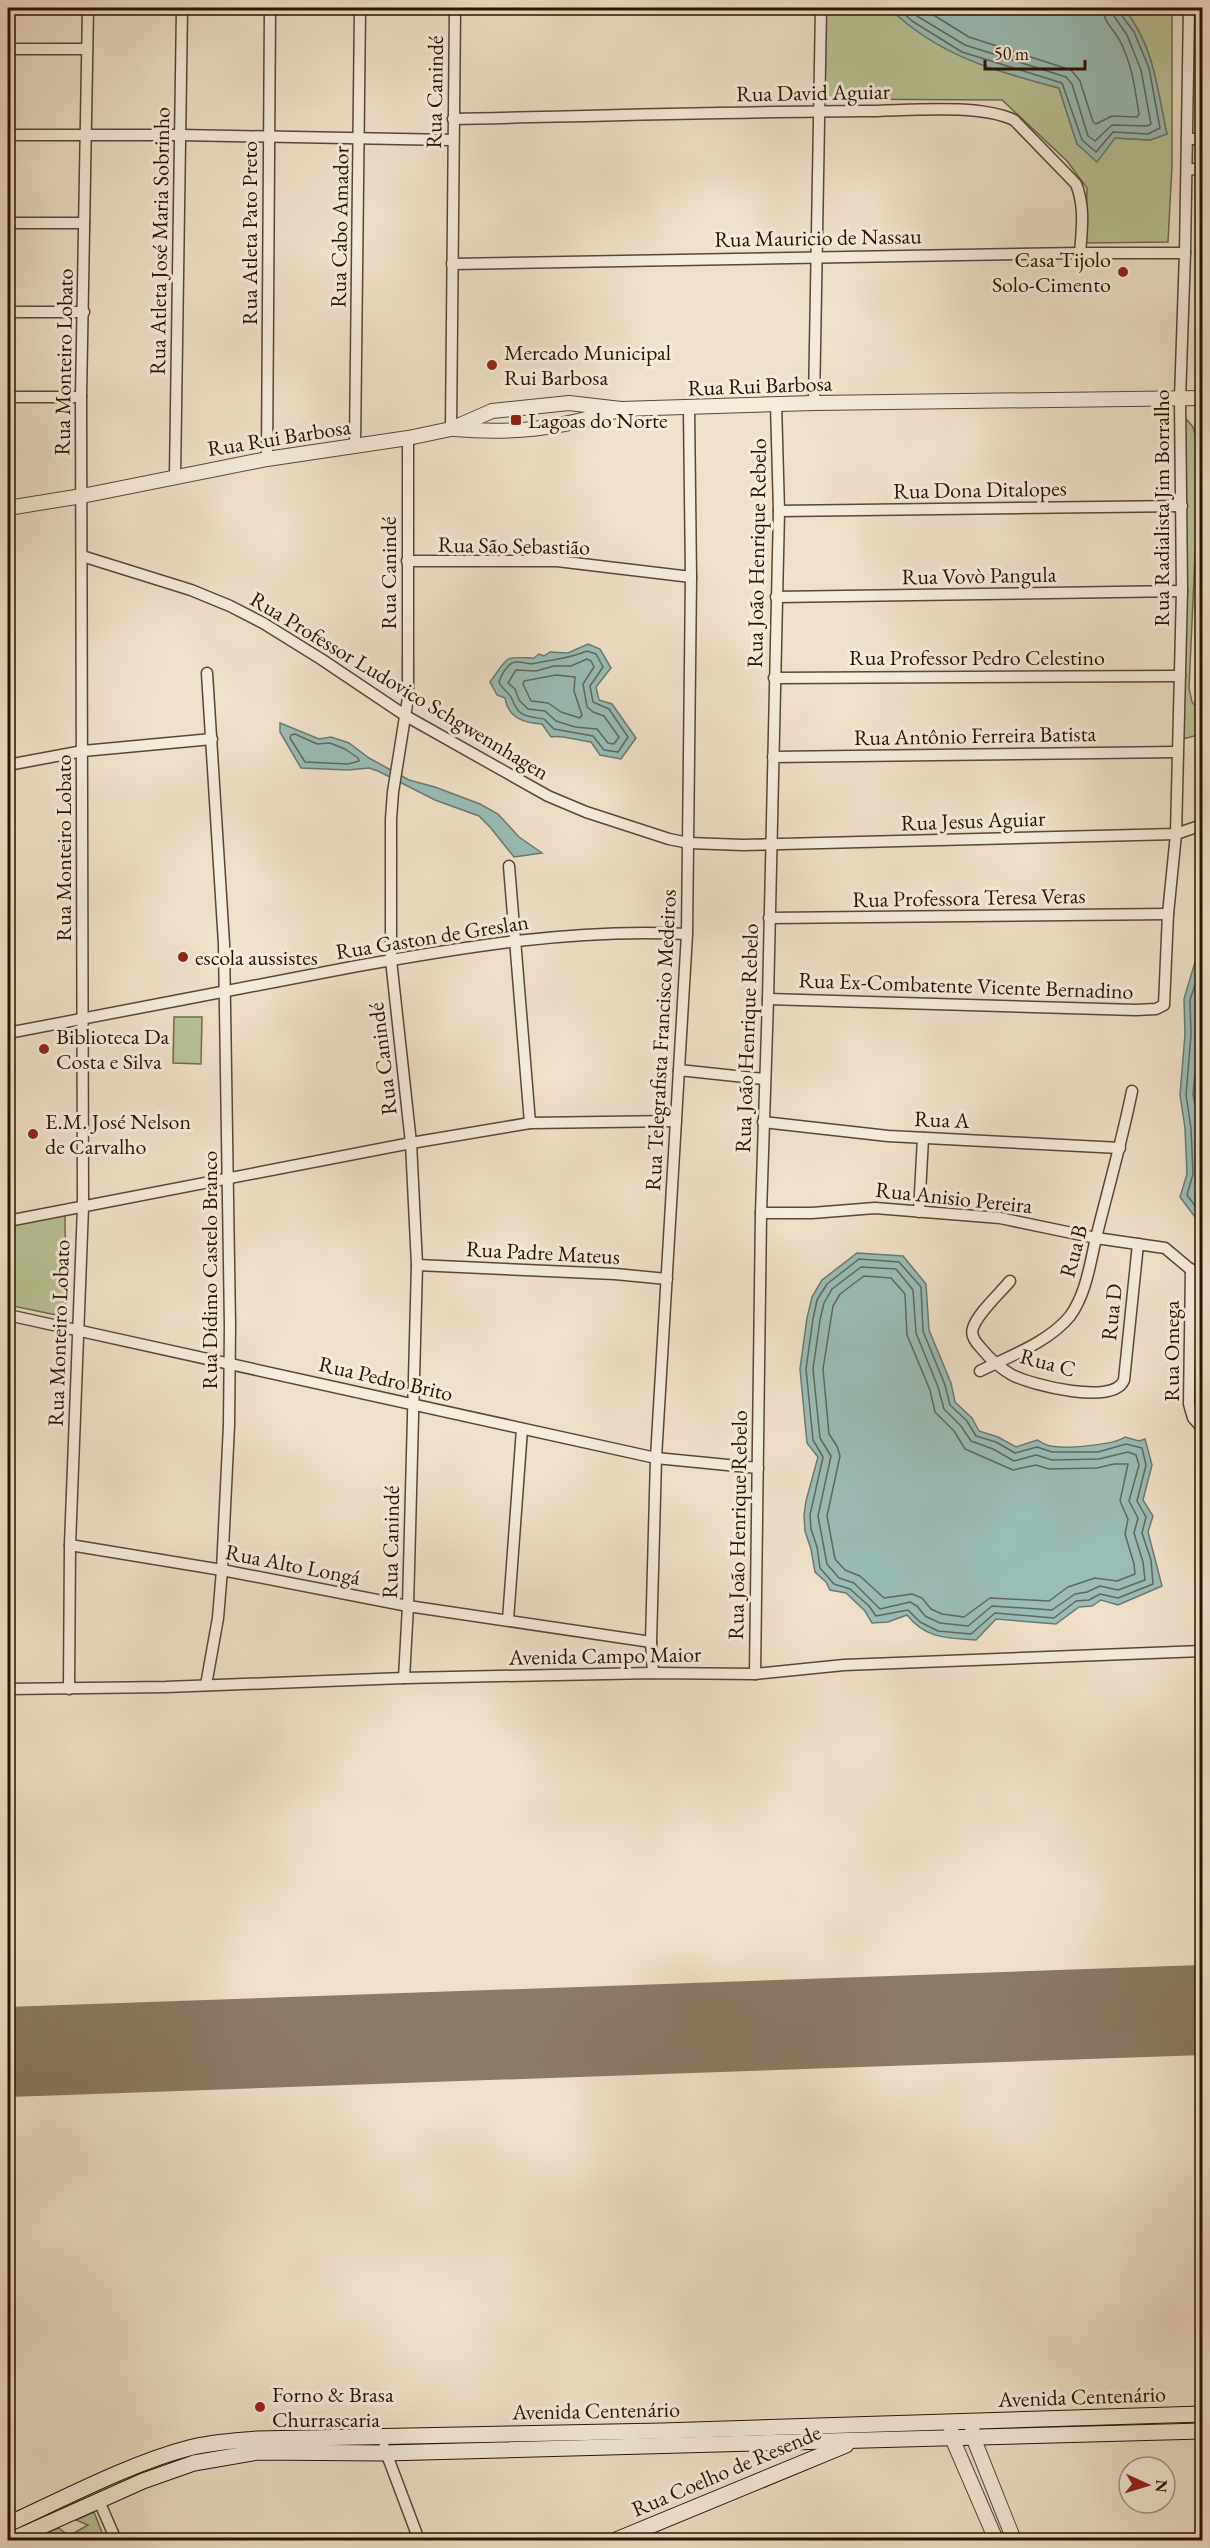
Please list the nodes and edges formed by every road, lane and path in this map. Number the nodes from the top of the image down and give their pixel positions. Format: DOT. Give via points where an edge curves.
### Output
graph roads {
  1 [pos="88,8"];
  2 [pos="182,8"];
  3 [pos="270,8"];
  4 [pos="360,8"];
  5 [pos="455,8"];
  6 [pos="821,8"];
  7 [pos="1189,8"];
  8 [pos="8,49"];
  9 [pos="87,49"];
  10 [pos="818,111"];
  11 [pos="453,119"];
  12 [pos="8,135"];
  13 [pos="87,135"];
  14 [pos="180,135"];
  15 [pos="269,138"];
  16 [pos="359,139"];
  17 [pos="1187,139"];
  18 [pos="1203,139"];
  19 [pos="452,140"];
  20 [pos="1203,168"];
  21 [pos="1187,170"];
  22 [pos="8,223"];
  23 [pos="84,223"];
  24 [pos="1080,253"];
  25 [pos="1185,253"];
  26 [pos="816,257"];
  27 [pos="452,264"];
  28 [pos="8,312"];
  29 [pos="84,312"];
  30 [pos="8,397"];
  31 [pos="81,397"];
  32 [pos="1203,398"];
  33 [pos="1180,399"];
  34 [pos="814,403"];
  35 [pos="776,404"];
  36 [pos="621,409"];
  37 [pos="689,409"];
  38 [pos="452,429"];
  39 [pos="408,438"];
  40 [pos="355,446"];
  41 [pos="267,459"];
  42 [pos="175,476"];
  43 [pos="82,496"];
  44 [pos="1182,506"];
  45 [pos="8,508"];
  46 [pos="778,511"];
  47 [pos="82,556"];
  48 [pos="407,561"];
  49 [pos="691,577"];
  50 [pos="1182,591"];
  51 [pos="776,597"];
  52 [pos="207,674"];
  53 [pos="1180,676"];
  54 [pos="774,678"];
  55 [pos="406,716"];
  56 [pos="212,739"];
  57 [pos="83,751"];
  58 [pos="1178,752"];
  59 [pos="773,757"];
  60 [pos="8,765"];
  61 [pos="1203,825"];
  62 [pos="1176,834"];
  63 [pos="689,843"];
  64 [pos="772,845"];
  65 [pos="509,866"];
  66 [pos="1168,914"];
  67 [pos="770,918"];
  68 [pos="687,934"];
  69 [pos="516,942"];
  70 [pos="391,960"];
  71 [pos="225,990"];
  72 [pos="768,999"];
  73 [pos="1161,1008"];
  74 [pos="82,1019"];
  75 [pos="8,1033"];
  76 [pos="679,1070"];
  77 [pos="764,1079"];
  78 [pos="1132,1091"];
  79 [pos="676,1121"];
  80 [pos="763,1122"];
  81 [pos="530,1123"];
  82 [pos="923,1138"];
  83 [pos="411,1143"];
  84 [pos="1120,1148"];
  85 [pos="227,1180"];
  86 [pos="83,1207"];
  87 [pos="919,1212"];
  88 [pos="761,1213"];
  89 [pos="8,1221"];
  90 [pos="1096,1238"];
  91 [pos="1138,1244"];
  92 [pos="417,1265"];
  93 [pos="1191,1269"];
  94 [pos="1203,1279"];
  95 [pos="667,1280"];
  96 [pos="1010,1281"];
  97 [pos="8,1315"];
  98 [pos="78,1331"];
  99 [pos="230,1362"];
  100 [pos="995,1364"];
  101 [pos="980,1371"];
  102 [pos="1122,1385"];
  103 [pos="413,1404"];
  104 [pos="1203,1428"];
  105 [pos="522,1429"];
  106 [pos="656,1458"];
  107 [pos="758,1468"];
  108 [pos="70,1545"];
  109 [pos="222,1570"];
  110 [pos="408,1606"];
  111 [pos="508,1620"];
  112 [pos="651,1642"];
  113 [pos="1203,1651"];
  114 [pos="653,1673"];
  115 [pos="755,1674"];
  116 [pos="404,1678"];
  117 [pos="206,1685"];
  118 [pos="8,1689"];
  119 [pos="69,1689"];
  120 [pos="1203,2415"];
  121 [pos="950,2422"];
  122 [pos="972,2430"];
  123 [pos="1203,2431"];
  124 [pos="382,2437"];
  125 [pos="952,2438"];
  126 [pos="854,2441"];
  127 [pos="385,2453"];
  128 [pos="99,2501"];
  129 [pos="8,2524"];
  130 [pos="10,2541"];
  131 [pos="116,2541"];
  132 [pos="419,2541"];
  133 [pos="616,2541"];
  134 [pos="996,2541"];
  135 [pos="1014,2541"];
  1 -- 9 [label="street, Rua Monteiro Lobato"];
  2 -- 14 [label="street, Rua Atleta José Maria Sobrinho"];
  3 -- 15 [label="street, Rua Atleta Pato Preto"];
  4 -- 16 [label="street, Rua Cabo Amador"];
  5 -- 11 [label="street, Rua Canindé"];
  6 -- 10 [label="street"];
  7 -- 17 [label="street, Rua Radialista Jim Borralho"];
  8 -- 9 [label="street"];
  9 -- 13 [label="street, Rua Monteiro Lobato"];
  10 -- 11 [label="street, Rua David Aguiar"];
  10 -- 24 [label="street, Rua David Aguiar" via="964,110 1001,114 1014,120 1076,184 1082,212"];
  10 -- 26 [label="street"];
  11 -- 19 [label="street, Rua Canindé"];
  12 -- 13 [label="street"];
  13 -- 14 [label="street"];
  13 -- 23 [label="street, Rua Monteiro Lobato"];
  14 -- 15 [label="street"];
  14 -- 42 [label="street, Rua Atleta José Maria Sobrinho"];
  15 -- 16 [label="street"];
  15 -- 41 [label="street, Rua Atleta Pato Preto"];
  16 -- 19 [label="street"];
  16 -- 40 [label="street, Rua Cabo Amador"];
  17 -- 18 [label="street"];
  17 -- 21 [label="street, Rua Radialista Jim Borralho"];
  19 -- 27 [label="street, Rua Canindé"];
  20 -- 21 [label="street"];
  21 -- 25 [label="street, Rua Radialista Jim Borralho"];
  22 -- 23 [label="street"];
  23 -- 29 [label="street, Rua Monteiro Lobato"];
  24 -- 25 [label="street, Rua Mauricio de Nassau"];
  24 -- 26 [label="street, Rua Mauricio de Nassau"];
  25 -- 33 [label="street, Rua Radialista Jim Borralho"];
  26 -- 27 [label="street, Rua Mauricio de Nassau"];
  26 -- 34 [label="street"];
  27 -- 38 [label="street, Rua Canindé"];
  28 -- 29 [label="street"];
  29 -- 31 [label="street, Rua Monteiro Lobato"];
  30 -- 31 [label="street"];
  31 -- 43 [label="street, Rua Monteiro Lobato"];
  32 -- 33 [label="street, Rua Rui Barbosa"];
  33 -- 34 [label="street, Rua Rui Barbosa"];
  33 -- 44 [label="street, Rua Radialista Jim Borralho"];
  34 -- 35 [label="street, Rua Rui Barbosa"];
  35 -- 37 [label="street, Rua Rui Barbosa"];
  35 -- 46 [label="street, Rua João Henrique Rebelo"];
  36 -- 37 [label="street, Rua Rui Barbosa"];
  36 -- 38 [label="street" via="572,425 496,433"];
  36 -- 38 [label="street, Rua Rui Barbosa" via="569,404 492,411"];
  37 -- 49 [label="street, Rua Telegrafista Francisco Medeiros"];
  38 -- 39 [label="street, Rua Rui Barbosa"];
  39 -- 40 [label="street, Rua Rui Barbosa"];
  39 -- 48 [label="street, Rua Canindé"];
  40 -- 41 [label="street, Rua Rui Barbosa"];
  41 -- 42 [label="street, Rua Rui Barbosa"];
  42 -- 43 [label="street, Rua Rui Barbosa"];
  43 -- 45 [label="street, Rua Rui Barbosa"];
  43 -- 47 [label="street, Rua Monteiro Lobato"];
  44 -- 46 [label="street, Rua Dona Ditalopes"];
  44 -- 50 [label="street, Rua Radialista Jim Borralho"];
  46 -- 51 [label="street, Rua João Henrique Rebelo"];
  47 -- 55 [label="street, Rua Professor Ludovico Schgwennhagen" via="230,606 302,647"];
  47 -- 57 [label="street, Rua Monteiro Lobato"];
  48 -- 49 [label="street, Rua São Sebastião" via="557,561"];
  48 -- 55 [label="street, Rua Canindé"];
  49 -- 63 [label="street, Rua Telegrafista Francisco Medeiros"];
  50 -- 51 [label="street, Rua Vovò Pangula"];
  50 -- 53 [label="street, Rua Radialista Jim Borralho"];
  51 -- 54 [label="street, Rua João Henrique Rebelo"];
  52 -- 56 [label="street, Rua Dídimo Castelo Branco"];
  53 -- 54 [label="street, Rua Professor Pedro Celestino"];
  53 -- 58 [label="street, Rua Radialista Jim Borralho"];
  54 -- 59 [label="street, Rua João Henrique Rebelo"];
  55 -- 63 [label="street, Rua Professor Ludovico Schgwennhagen" via="548,796 619,824"];
  55 -- 70 [label="street, Rua Canindé" via="393,792"];
  56 -- 57 [label="street"];
  56 -- 71 [label="street, Rua Dídimo Castelo Branco"];
  57 -- 60 [label="street"];
  57 -- 74 [label="street, Rua Monteiro Lobato"];
  58 -- 59 [label="street, Rua Antônio Ferreira Batista"];
  58 -- 62 [label="street, Rua Radialista Jim Borralho"];
  59 -- 64 [label="street, Rua João Henrique Rebelo"];
  61 -- 62 [label="street, Rua Jesus Aguiar"];
  62 -- 64 [label="street, Rua Jesus Aguiar"];
  62 -- 66 [label="street, Rua Radialista Jim Borralho"];
  63 -- 64 [label="street, Rua Professor Ludovico Schgwennhagen"];
  63 -- 68 [label="street, Rua Telegrafista Francisco Medeiros"];
  64 -- 67 [label="street, Rua João Henrique Rebelo"];
  65 -- 69 [label="street"];
  66 -- 67 [label="street, Rua Professora Teresa Veras"];
  66 -- 73 [label="street, Rua Radialista Jim Borralho" via="1166,995"];
  67 -- 72 [label="street, Rua João Henrique Rebelo"];
  68 -- 69 [label="street, Rua Gaston de Greslan" via="584,934"];
  68 -- 76 [label="street, Rua Telegrafista Francisco Medeiros"];
  69 -- 70 [label="street, Rua Gaston de Greslan"];
  69 -- 81 [label="street"];
  70 -- 71 [label="street, Rua Gaston de Greslan"];
  70 -- 83 [label="street, Rua Canindé"];
  71 -- 74 [label="street, Rua Gaston de Greslan"];
  71 -- 85 [label="street, Rua Dídimo Castelo Branco"];
  72 -- 73 [label="street, Rua Ex-Combatente Vicente Bernadino"];
  72 -- 77 [label="street, Rua João Henrique Rebelo"];
  74 -- 75 [label="street, Rua Gaston de Greslan"];
  74 -- 86 [label="street, Rua Monteiro Lobato"];
  76 -- 77 [label="street"];
  76 -- 79 [label="street, Rua Telegrafista Francisco Medeiros"];
  77 -- 80 [label="street, Rua João Henrique Rebelo"];
  78 -- 84 [label="street, Rua B"];
  79 -- 81 [label="street"];
  79 -- 95 [label="street, Rua Telegrafista Francisco Medeiros"];
  80 -- 82 [label="street, Rua A"];
  80 -- 88 [label="street, Rua João Henrique Rebelo"];
  81 -- 83 [label="street"];
  82 -- 84 [label="street, Rua A"];
  82 -- 87 [label="street"];
  83 -- 85 [label="street"];
  83 -- 92 [label="street, Rua Canindé"];
  84 -- 90 [label="street, Rua B"];
  85 -- 86 [label="street"];
  85 -- 99 [label="street, Rua Dídimo Castelo Branco"];
  86 -- 89 [label="street"];
  86 -- 98 [label="street, Rua Monteiro Lobato"];
  87 -- 88 [label="street, Rua Anisio Pereira" via="874,1208"];
  87 -- 90 [label="street, Rua Anisio Pereira" via="1000,1218"];
  88 -- 107 [label="street, Rua João Henrique Rebelo"];
  90 -- 91 [label="street, Rua Anisio Pereira"];
  90 -- 100 [label="street, Rua B" via="1081,1294 1069,1317 1052,1332"];
  91 -- 93 [label="street, Rua Anisio Pereira" via="1165,1248"];
  91 -- 102 [label="street, Rua D"];
  92 -- 95 [label="street, Rua Padre Mateus"];
  92 -- 103 [label="street, Rua Canindé"];
  93 -- 94 [label="street, Rua Anisio Pereira"];
  93 -- 104 [label="street, Rua Omega" via="1189,1404 1193,1418"];
  95 -- 106 [label="street, Rua Telegrafista Francisco Medeiros"];
  96 -- 100 [label="street, Rua C" via="972,1329 976,1343"];
  97 -- 98 [label="street, Rua Pedro Brito"];
  98 -- 99 [label="street, Rua Pedro Brito"];
  98 -- 108 [label="street, Rua Monteiro Lobato"];
  99 -- 103 [label="street, Rua Pedro Brito"];
  99 -- 109 [label="street, Rua Dídimo Castelo Branco"];
  100 -- 101 [label="street, Rua B"];
  100 -- 102 [label="street, Rua C" via="1027,1381 1051,1386 1105,1393"];
  103 -- 105 [label="street, Rua Pedro Brito"];
  103 -- 110 [label="street, Rua Canindé"];
  105 -- 106 [label="street, Rua Pedro Brito"];
  105 -- 111 [label="street"];
  106 -- 107 [label="street, Rua Pedro Brito"];
  106 -- 112 [label="street, Rua Telegrafista Francisco Medeiros"];
  107 -- 115 [label="street, Rua João Henrique Rebelo"];
  108 -- 109 [label="street, Rua Alto Longá"];
  108 -- 119 [label="street, Rua Monteiro Lobato"];
  109 -- 110 [label="street, Rua Alto Longá"];
  109 -- 117 [label="street, Rua Dídimo Castelo Branco"];
  110 -- 111 [label="street, Rua Alto Longá"];
  110 -- 116 [label="street, Rua Canindé"];
  111 -- 112 [label="street, Rua Alto Longá"];
  112 -- 114 [label="street, Rua Telegrafista Francisco Medeiros"];
  113 -- 115 [label="street, Avenida Campo Maior" via="844,1665"];
  114 -- 115 [label="street, Avenida Campo Maior"];
  114 -- 116 [label="street, Avenida Campo Maior"];
  116 -- 117 [label="street, Avenida Campo Maior"];
  117 -- 119 [label="street, Avenida Campo Maior"];
  118 -- 119 [label="street, Avenida Campo Maior"];
  120 -- 122 [label="main road, Avenida Centenário"];
  121 -- 122 [label="main road, Avenida Centenário"];
  121 -- 124 [label="main road, Avenida Centenário"];
  121 -- 125 [label="street"];
  122 -- 123 [label="main road, Avenida Centenário"];
  122 -- 125 [label="main road, Avenida Centenário"];
  122 -- 135 [label="street"];
  124 -- 127 [label="street"];
  124 -- 129 [label="main road, Avenida Centenário" via="257,2439 189,2448"];
  125 -- 126 [label="main road, Avenida Centenário"];
  125 -- 134 [label="street"];
  126 -- 127 [label="main road, Avenida Centenário"];
  126 -- 133 [label="main road, Rua Coelho de Resende"];
  127 -- 128 [label="main road, Avenida Centenário" via="258,2452 223,2457 183,2466"];
  127 -- 132 [label="street"];
  128 -- 130 [label="main road, Avenida Centenário"];
  128 -- 131 [label="street"];
}
